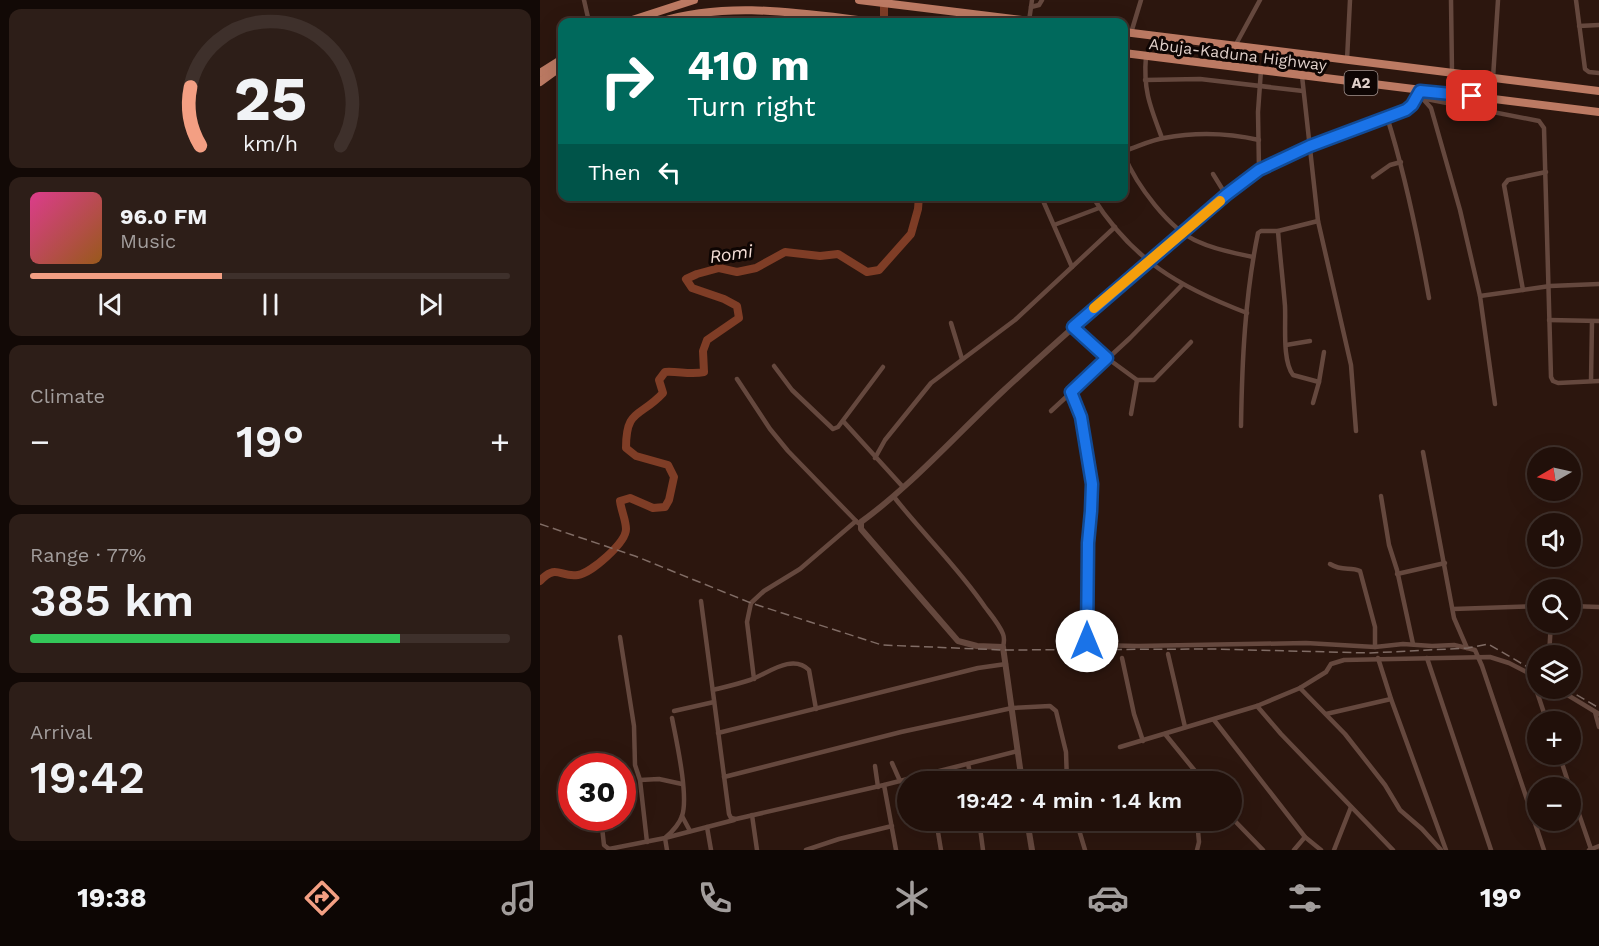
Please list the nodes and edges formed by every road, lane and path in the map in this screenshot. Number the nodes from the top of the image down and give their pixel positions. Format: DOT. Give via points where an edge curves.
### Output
graph roads {
  1 [pos="584,0"];
  2 [pos="694,0"];
  3 [pos="861,0"];
  4 [pos="1032,0"];
  5 [pos="1042,0"];
  6 [pos="1141,0"];
  7 [pos="1260,0"];
  8 [pos="1350,0"];
  9 [pos="1451,0"];
  10 [pos="1498,0"];
  11 [pos="1576,0"];
  12 [pos="1031,7"];
  13 [pos="588,18"];
  14 [pos="638,18"];
  15 [pos="674,18"];
  16 [pos="840,18"];
  17 [pos="1006,18"];
  18 [pos="1029,18"];
  19 [pos="1599,25"];
  20 [pos="1579,26"];
  21 [pos="1128,31"];
  22 [pos="1128,33"];
  23 [pos="1235,46"];
  24 [pos="1128,54"];
  25 [pos="1146,56"];
  26 [pos="1347,60"];
  27 [pos="558,61"];
  28 [pos="558,69"];
  29 [pos="1261,70"];
  30 [pos="542,71"];
  31 [pos="1599,73"];
  32 [pos="1452,74"];
  33 [pos="1302,76"];
  34 [pos="1493,78"];
  35 [pos="1144,80"];
  36 [pos="540,82"];
  37 [pos="1260,86"];
  38 [pos="1304,91"];
  39 [pos="1599,91"];
  40 [pos="1418,94"];
  41 [pos="1424,100"];
  42 [pos="1599,112"];
  43 [pos="1387,117"];
  44 [pos="1162,138"];
  45 [pos="1259,140"];
  46 [pos="1310,146"];
  47 [pos="1128,151"];
  48 [pos="1128,161"];
  49 [pos="1401,162"];
  50 [pos="1259,170"];
  51 [pos="1546,172"];
  52 [pos="1213,174"];
  53 [pos="1373,177"];
  54 [pos="1226,195"];
  55 [pos="1043,201"];
  56 [pos="1095,201"];
  57 [pos="1099,208"];
  58 [pos="1318,221"];
  59 [pos="1054,225"];
  60 [pos="1114,227"];
  61 [pos="1278,231"];
  62 [pos="1183,232"];
  63 [pos="1253,258"];
  64 [pos="1147,262"];
  65 [pos="1072,267"];
  66 [pos="1599,284"];
  67 [pos="1182,285"];
  68 [pos="1550,286"];
  69 [pos="1522,290"];
  70 [pos="1480,296"];
  71 [pos="1429,298"];
  72 [pos="1247,313"];
  73 [pos="1549,320"];
  74 [pos="1599,321"];
  75 [pos="1592,322"];
  76 [pos="951,324"];
  77 [pos="1073,327"];
  78 [pos="1310,341"];
  79 [pos="1191,342"];
  80 [pos="1286,345"];
  81 [pos="1324,352"];
  82 [pos="1107,358"];
  83 [pos="962,359"];
  84 [pos="774,366"];
  85 [pos="883,367"];
  86 [pos="737,379"];
  87 [pos="1137,380"];
  88 [pos="1592,381"];
  89 [pos="1599,381"];
  90 [pos="1319,382"];
  91 [pos="1071,392"];
  92 [pos="1312,403"];
  93 [pos="1495,404"];
  94 [pos="1051,411"];
  95 [pos="1131,414"];
  96 [pos="843,421"];
  97 [pos="1241,426"];
  98 [pos="1356,431"];
  99 [pos="1423,452"];
  100 [pos="875,458"];
  101 [pos="903,487"];
  102 [pos="1381,496"];
  103 [pos="894,497"];
  104 [pos="858,523"];
  105 [pos="1445,563"];
  106 [pos="1329,564"];
  107 [pos="1397,574"];
  108 [pos="701,601"];
  109 [pos="1527,606"];
  110 [pos="1581,606"];
  111 [pos="1599,607"];
  112 [pos="1453,609"];
  113 [pos="620,637"];
  114 [pos="1413,644"];
  115 [pos="1375,646"];
  116 [pos="1003,647"];
  117 [pos="1467,648"];
  118 [pos="1168,654"];
  119 [pos="1478,656"];
  120 [pos="1122,658"];
  121 [pos="1378,658"];
  122 [pos="1427,658"];
  123 [pos="1006,664"];
  124 [pos="753,665"];
  125 [pos="765,672"];
  126 [pos="1527,672"];
  127 [pos="754,679"];
  128 [pos="1300,688"];
  129 [pos="713,690"];
  130 [pos="1391,699"];
  131 [pos="1574,699"];
  132 [pos="714,702"];
  133 [pos="1257,706"];
  134 [pos="1012,708"];
  135 [pos="816,709"];
  136 [pos="674,711"];
  137 [pos="1597,713"];
  138 [pos="1326,714"];
  139 [pos="672,718"];
  140 [pos="1214,720"];
  141 [pos="1185,727"];
  142 [pos="1599,727"];
  143 [pos="718,733"];
  144 [pos="1165,734"];
  145 [pos="1143,741"];
  146 [pos="1120,747"];
  147 [pos="1018,751"];
  148 [pos="892,763"];
  149 [pos="968,764"];
  150 [pos="875,766"];
  151 [pos="939,771"];
  152 [pos="970,771"];
  153 [pos="1021,771"];
  154 [pos="1067,771"];
  155 [pos="1195,771"];
  156 [pos="897,774"];
  157 [pos="724,777"];
  158 [pos="640,780"];
  159 [pos="897,782"];
  160 [pos="682,784"];
  161 [pos="884,785"];
  162 [pos="878,787"];
  163 [pos="1351,807"];
  164 [pos="752,815"];
  165 [pos="682,816"];
  166 [pos="736,819"];
  167 [pos="1581,822"];
  168 [pos="892,826"];
  169 [pos="707,827"];
  170 [pos="1242,829"];
  171 [pos="603,831"];
  172 [pos="690,831"];
  173 [pos="938,831"];
  174 [pos="980,831"];
  175 [pos="1029,831"];
  176 [pos="1079,831"];
  177 [pos="1198,831"];
  178 [pos="1305,837"];
  179 [pos="665,838"];
  180 [pos="647,842"];
  181 [pos="1256,845"];
  182 [pos="1599,846"];
  183 [pos="1386,847"];
  184 [pos="667,850"];
  185 [pos="711,850"];
  186 [pos="757,850"];
  187 [pos="806,850"];
  188 [pos="896,850"];
  189 [pos="941,850"];
  190 [pos="983,850"];
  191 [pos="1032,850"];
  192 [pos="1085,850"];
  193 [pos="1197,850"];
  194 [pos="1251,850"];
  195 [pos="1263,850"];
  196 [pos="1294,850"];
  197 [pos="1321,850"];
  198 [pos="1334,850"];
  199 [pos="1393,850"];
  200 [pos="1440,850"];
  201 [pos="1446,850"];
  202 [pos="1491,850"];
  203 [pos="1545,850"];
  204 [pos="1590,850"];
  1 -- 13 [label="street"];
  2 -- 14 [label="highway"];
  3 -- 17 [label="highway"];
  4 -- 12 [label="street"];
  5 -- 12 [label="street"];
  6 -- 21 [label="street"];
  7 -- 23 [label="street"];
  8 -- 26 [label="street"];
  9 -- 32 [label="street"];
  10 -- 34 [label="street"];
  11 -- 20 [label="street"];
  12 -- 18 [label="street"];
  15 -- 16 [label="highway" via="726,10"];
  19 -- 20 [label="street"];
  20 -- 31 [label="street" via="1586,69"];
  22 -- 23 [label="highway, Abuja-Kaduna Highway / A2"];
  23 -- 26 [label="highway, Abuja-Kaduna Highway / A2"];
  24 -- 25 [label="highway, Abuja-Kaduna Highway / A2"];
  25 -- 29 [label="highway, Abuja-Kaduna Highway / A2"];
  25 -- 35 [label="street"];
  26 -- 32 [label="highway, Abuja-Kaduna Highway / A2"];
  27 -- 30 [label="highway"];
  28 -- 36 [label="highway"];
  29 -- 33 [label="highway, Abuja-Kaduna Highway / A2"];
  29 -- 37 [label="street"];
  32 -- 34 [label="highway, Abuja-Kaduna Highway / A2"];
  33 -- 38 [label="street"];
  33 -- 40 [label="highway, Abuja-Kaduna Highway / A2"];
  34 -- 39 [label="highway, Abuja-Kaduna Highway / A2"];
  35 -- 37 [label="street" via="1180,78"];
  35 -- 44 [label="street" via="1147,100"];
  37 -- 38 [label="street"];
  37 -- 45 [label="street"];
  38 -- 46 [label="street"];
  40 -- 41 [label="street"];
  40 -- 42 [label="highway, Abuja-Kaduna Highway / A2"];
  40 -- 43 [label="street" via="1406,110"];
  41 -- 51 [label="street" via="1539,121 1544,128"];
  41 -- 70 [label="street" via="1431,108"];
  43 -- 46 [label="street"];
  43 -- 49 [label="street"];
  44 -- 45 [label="street" via="1217,134"];
  44 -- 47 [label="street"];
  45 -- 50 [label="street"];
  46 -- 50 [label="street"];
  46 -- 58 [label="street"];
  48 -- 62 [label="street" via="1144,191"];
  49 -- 53 [label="street"];
  49 -- 71 [label="street"];
  50 -- 54 [label="street"];
  51 -- 68 [label="street"];
  51 -- 69 [label="street" via="1508,180 1504,185"];
  52 -- 54 [label="street"];
  54 -- 62 [label="street"];
  55 -- 59 [label="street"];
  56 -- 57 [label="street"];
  57 -- 59 [label="street"];
  57 -- 60 [label="street"];
  58 -- 61 [label="street"];
  58 -- 98 [label="street" via="1351,365"];
  59 -- 65 [label="street"];
  60 -- 64 [label="street"];
  60 -- 65 [label="street"];
  61 -- 63 [label="street" via="1259,232"];
  61 -- 80 [label="street"];
  62 -- 63 [label="street" via="1197,242"];
  62 -- 64 [label="street"];
  63 -- 72 [label="street"];
  64 -- 67 [label="street"];
  64 -- 77 [label="street"];
  65 -- 83 [label="street" via="1015,320"];
  66 -- 68 [label="street"];
  67 -- 72 [label="street"];
  67 -- 82 [label="street"];
  68 -- 69 [label="street"];
  68 -- 73 [label="street"];
  69 -- 70 [label="street"];
  70 -- 93 [label="street"];
  72 -- 97 [label="street"];
  73 -- 75 [label="street"];
  73 -- 88 [label="street" via="1553,381"];
  74 -- 75 [label="street"];
  75 -- 88 [label="street"];
  76 -- 83 [label="street"];
  77 -- 82 [label="street"];
  77 -- 101 [label="street"];
  78 -- 80 [label="street"];
  79 -- 87 [label="street" via="1154,380"];
  80 -- 90 [label="street" via="1292,374"];
  81 -- 90 [label="street"];
  82 -- 87 [label="street"];
  82 -- 91 [label="street"];
  83 -- 100 [label="street" via="931,383 908,409"];
  84 -- 96 [label="street" via="829,427 836,429"];
  85 -- 96 [label="street"];
  86 -- 104 [label="street" via="788,451"];
  87 -- 95 [label="street"];
  88 -- 89 [label="street"];
  90 -- 92 [label="street"];
  91 -- 94 [label="street"];
  91 -- 115 [label="street" via="1085,433 1092,484 1089,643"];
  96 -- 100 [label="street"];
  99 -- 105 [label="street"];
  100 -- 101 [label="street"];
  101 -- 103 [label="street"];
  102 -- 107 [label="street"];
  103 -- 104 [label="street"];
  103 -- 116 [label="street" via="983,604 1002,632"];
  104 -- 116 [label="street" via="958,641"];
  104 -- 124 [label="street" via="751,603 747,622"];
  105 -- 107 [label="street"];
  105 -- 112 [label="street"];
  106 -- 115 [label="street" via="1341,570 1360,571 1376,627"];
  107 -- 114 [label="street"];
  108 -- 129 [label="street"];
  109 -- 112 [label="street"];
  110 -- 111 [label="street"];
  112 -- 117 [label="street"];
  113 -- 158 [label="street"];
  114 -- 115 [label="street"];
  114 -- 117 [label="street"];
  116 -- 123 [label="street"];
  117 -- 119 [label="street" via="1475,650"];
  118 -- 141 [label="street"];
  119 -- 122 [label="street"];
  119 -- 126 [label="street" via="1491,657"];
  119 -- 203 [label="street"];
  120 -- 145 [label="street"];
  121 -- 122 [label="street"];
  121 -- 128 [label="street" via="1338,661"];
  121 -- 130 [label="street"];
  122 -- 202 [label="street"];
  123 -- 134 [label="street"];
  123 -- 135 [label="street"];
  124 -- 125 [label="street"];
  124 -- 127 [label="street"];
  125 -- 127 [label="street"];
  125 -- 135 [label="street" via="780,665 806,667"];
  127 -- 129 [label="street"];
  128 -- 133 [label="street"];
  128 -- 138 [label="street"];
  129 -- 132 [label="street"];
  130 -- 138 [label="street"];
  130 -- 201 [label="street"];
  131 -- 137 [label="street"];
  132 -- 136 [label="street"];
  132 -- 143 [label="street"];
  133 -- 140 [label="street"];
  133 -- 163 [label="street"];
  134 -- 147 [label="street"];
  134 -- 154 [label="street" via="1050,706 1056,711"];
  134 -- 157 [label="street"];
  135 -- 143 [label="street"];
  137 -- 142 [label="street"];
  138 -- 200 [label="street" via="1346,734 1400,810"];
  139 -- 160 [label="street"];
  140 -- 141 [label="street"];
  140 -- 178 [label="street"];
  141 -- 144 [label="street"];
  143 -- 157 [label="street"];
  144 -- 145 [label="street"];
  144 -- 155 [label="street"];
  145 -- 146 [label="street"];
  147 -- 149 [label="street"];
  147 -- 153 [label="street"];
  148 -- 156 [label="street"];
  149 -- 151 [label="street"];
  149 -- 152 [label="street"];
  150 -- 162 [label="street"];
  157 -- 166 [label="street" via="729,814"];
  158 -- 160 [label="street"];
  158 -- 180 [label="street"];
  159 -- 161 [label="street"];
  160 -- 165 [label="street"];
  161 -- 162 [label="street"];
  161 -- 168 [label="street"];
  162 -- 164 [label="street"];
  163 -- 183 [label="street"];
  163 -- 198 [label="street"];
  164 -- 166 [label="street"];
  164 -- 186 [label="street"];
  165 -- 172 [label="street"];
  165 -- 179 [label="street"];
  166 -- 169 [label="street"];
  167 -- 204 [label="street"];
  168 -- 187 [label="street"];
  168 -- 188 [label="street"];
  169 -- 172 [label="street"];
  169 -- 185 [label="street"];
  170 -- 181 [label="street"];
  171 -- 180 [label="street" via="609,849"];
  172 -- 179 [label="street"];
  173 -- 189 [label="street"];
  174 -- 190 [label="street"];
  175 -- 191 [label="street"];
  176 -- 192 [label="street"];
  177 -- 193 [label="street"];
  178 -- 196 [label="street"];
  178 -- 197 [label="street"];
  179 -- 180 [label="street"];
  179 -- 184 [label="street"];
  181 -- 194 [label="street"];
  181 -- 195 [label="street"];
  182 -- 204 [label="street"];
  183 -- 199 [label="street"];
}
